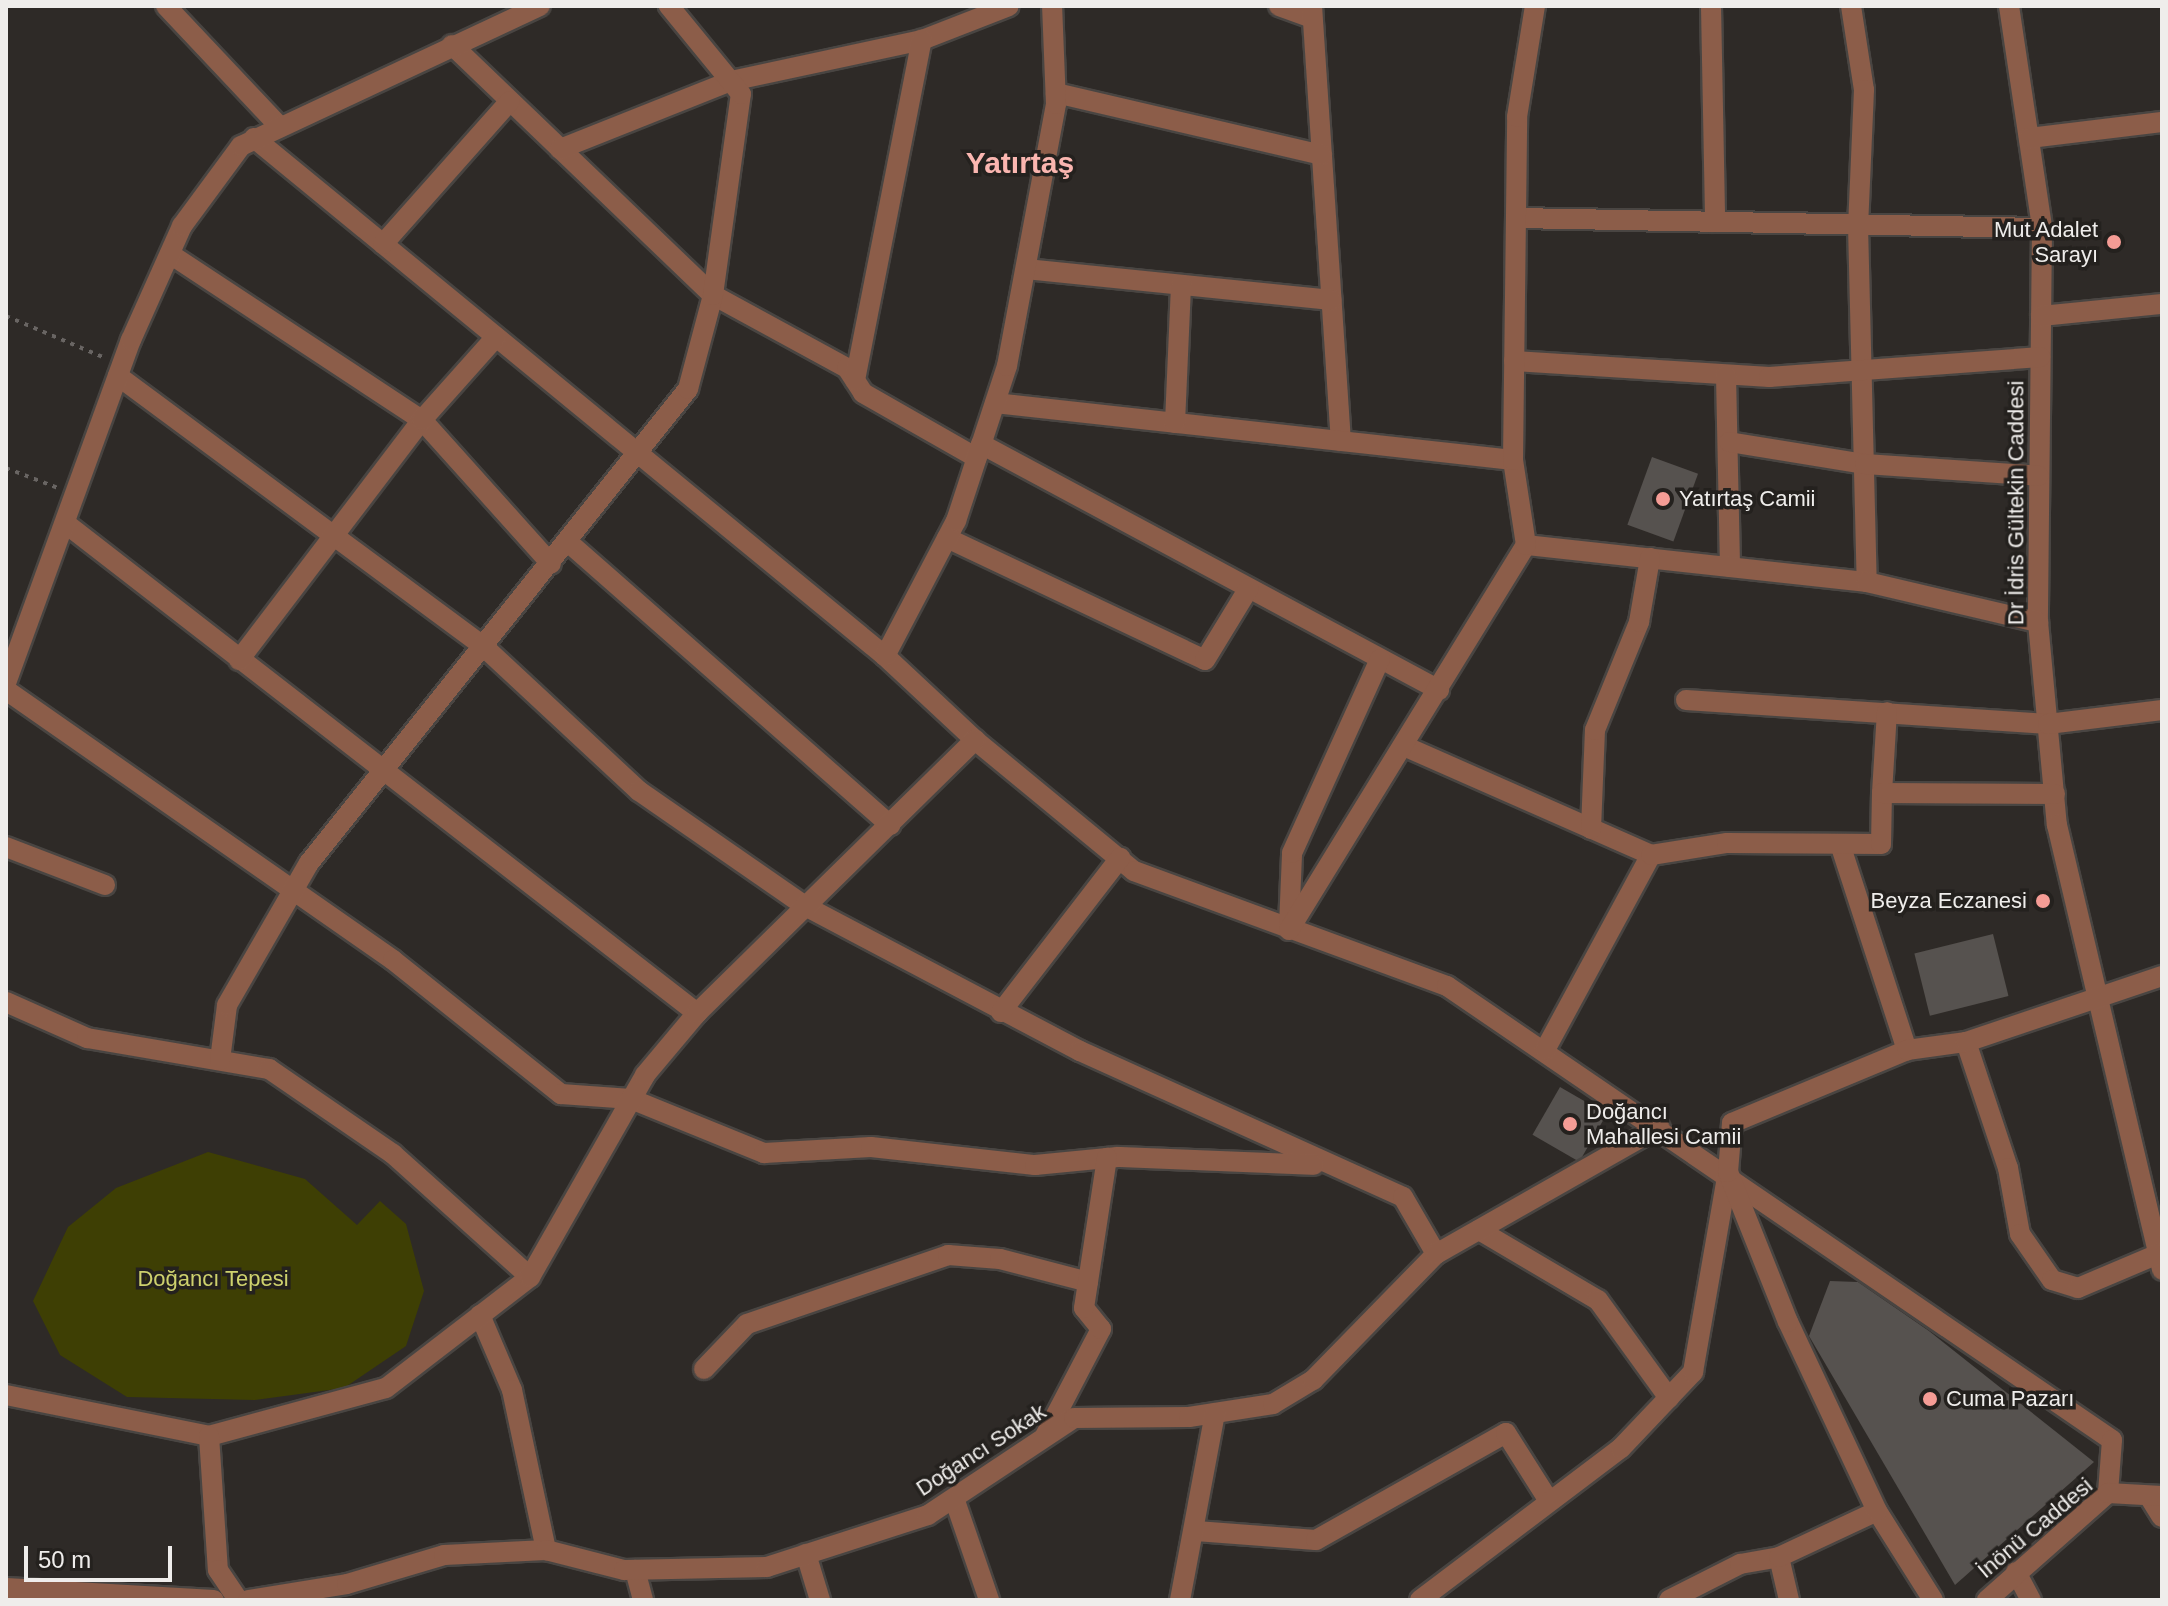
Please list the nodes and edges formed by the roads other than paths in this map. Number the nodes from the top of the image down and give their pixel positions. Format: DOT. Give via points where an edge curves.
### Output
graph roads {
  1 [pos="166,6"];
  2 [pos="540,6"];
  3 [pos="669,6"];
  4 [pos="1009,6"];
  5 [pos="1052,6"];
  6 [pos="1279,6"];
  7 [pos="1535,6"];
  8 [pos="1711,6"];
  9 [pos="1851,6"];
  10 [pos="2009,6"];
  11 [pos="1312,12"];
  12 [pos="922,40"];
  13 [pos="452,45"];
  14 [pos="731,81"];
  15 [pos="1056,93"];
  16 [pos="510,101"];
  17 [pos="2162,122"];
  18 [pos="279,126"];
  19 [pos="254,138"];
  20 [pos="2029,138"];
  21 [pos="560,149"];
  22 [pos="1322,155"];
  23 [pos="1516,218"];
  24 [pos="1715,222"];
  25 [pos="1858,225"];
  26 [pos="2042,228"];
  27 [pos="383,244"];
  28 [pos="170,254"];
  29 [pos="1026,269"];
  30 [pos="1181,285"];
  31 [pos="713,295"];
  32 [pos="1331,300"];
  33 [pos="2162,304"];
  34 [pos="2041,316"];
  35 [pos="496,337"];
  36 [pos="2040,357"];
  37 [pos="1514,361"];
  38 [pos="1864,370"];
  39 [pos="120,371"];
  40 [pos="1726,375"];
  41 [pos="855,380"];
  42 [pos="995,403"];
  43 [pos="422,420"];
  44 [pos="1175,423"];
  45 [pos="1341,441"];
  46 [pos="1729,442"];
  47 [pos="979,451"];
  48 [pos="640,454"];
  49 [pos="1513,460"];
  50 [pos="1865,464"];
  51 [pos="2039,476"];
  52 [pos="65,523"];
  53 [pos="335,534"];
  54 [pos="947,538"];
  55 [pos="568,542"];
  56 [pos="1526,545"];
  57 [pos="1650,558"];
  58 [pos="551,564"];
  59 [pos="1730,567"];
  60 [pos="1867,582"];
  61 [pos="1249,588"];
  62 [pos="2038,622"];
  63 [pos="483,646"];
  64 [pos="885,656"];
  65 [pos="1380,659"];
  66 [pos="239,660"];
  67 [pos="6,683"];
  68 [pos="6,690"];
  69 [pos="1439,690"];
  70 [pos="1686,700"];
  71 [pos="2162,710"];
  72 [pos="1887,712"];
  73 [pos="2048,724"];
  74 [pos="975,740"];
  75 [pos="1404,746"];
  76 [pos="383,770"];
  77 [pos="1882,793"];
  78 [pos="2055,794"];
  79 [pos="890,825"];
  80 [pos="1591,829"];
  81 [pos="1840,844"];
  82 [pos="6,847"];
  83 [pos="1651,855"];
  84 [pos="1120,858"];
  85 [pos="105,885"];
  86 [pos="292,890"];
  87 [pos="805,906"];
  88 [pos="1289,930"];
  89 [pos="2162,976"];
  90 [pos="2094,998"];
  91 [pos="6,1002"];
  92 [pos="1001,1012"];
  93 [pos="697,1013"];
  94 [pos="1966,1042"];
  95 [pos="1545,1050"];
  96 [pos="1907,1050"];
  97 [pos="220,1060"];
  98 [pos="631,1099"];
  99 [pos="1660,1127"];
  100 [pos="1107,1158"];
  101 [pos="1326,1166"];
  102 [pos="1728,1172"];
  103 [pos="1479,1230"];
  104 [pos="1436,1254"];
  105 [pos="2160,1262"];
  106 [pos="530,1277"];
  107 [pos="1088,1282"];
  108 [pos="480,1315"];
  109 [pos="704,1369"];
  110 [pos="6,1395"];
  111 [pos="1669,1398"];
  112 [pos="1215,1413"];
  113 [pos="209,1436"];
  114 [pos="1043,1440"];
  115 [pos="2108,1493"];
  116 [pos="2156,1497"];
  117 [pos="955,1501"];
  118 [pos="1549,1501"];
  119 [pos="1877,1511"];
  120 [pos="2162,1517"];
  121 [pos="1196,1531"];
  122 [pos="546,1550"];
  123 [pos="806,1554"];
  124 [pos="1779,1557"];
  125 [pos="635,1570"];
  126 [pos="2016,1572"];
  127 [pos="6,1588"];
  128 [pos="214,1600"];
  129 [pos="238,1600"];
  130 [pos="248,1600"];
  131 [pos="643,1600"];
  132 [pos="820,1600"];
  133 [pos="989,1600"];
  134 [pos="1180,1600"];
  135 [pos="1420,1600"];
  136 [pos="1669,1600"];
  137 [pos="1789,1600"];
  138 [pos="1933,1600"];
  139 [pos="1987,1600"];
  140 [pos="2031,1600"];
  1 -- 18 [label="street"];
  2 -- 13 [label="street"];
  3 -- 14 [label="street"];
  4 -- 12 [label="street"];
  5 -- 15 [label="street"];
  6 -- 11 [label="street"];
  7 -- 23 [label="street" via="1517,117"];
  8 -- 24 [label="street"];
  9 -- 25 [label="street" via="1864,90"];
  10 -- 20 [label="street, Dr İdris Gültekin Caddesi"];
  11 -- 22 [label="street"];
  12 -- 14 [label="street"];
  12 -- 41 [label="street"];
  13 -- 16 [label="street"];
  13 -- 18 [label="street"];
  14 -- 21 [label="street"];
  14 -- 31 [label="street" via="741,94"];
  15 -- 22 [label="street"];
  15 -- 29 [label="street"];
  16 -- 21 [label="street"];
  16 -- 27 [label="street"];
  17 -- 20 [label="street"];
  18 -- 19 [label="street"];
  19 -- 27 [label="street"];
  19 -- 28 [label="street" via="182,226"];
  20 -- 26 [label="street, Dr İdris Gültekin Caddesi"];
  21 -- 31 [label="street"];
  22 -- 32 [label="street"];
  23 -- 24 [label="street"];
  23 -- 37 [label="street"];
  24 -- 25 [label="street"];
  25 -- 26 [label="street"];
  25 -- 38 [label="street"];
  26 -- 34 [label="street, Dr İdris Gültekin Caddesi"];
  27 -- 35 [label="street"];
  28 -- 39 [label="street"];
  28 -- 43 [label="street"];
  29 -- 30 [label="street"];
  29 -- 42 [label="street"];
  30 -- 32 [label="street"];
  30 -- 44 [label="street"];
  31 -- 41 [label="street" via="847,368"];
  31 -- 48 [label="street" via="688,389"];
  32 -- 45 [label="street"];
  33 -- 34 [label="street"];
  34 -- 36 [label="street, Dr İdris Gültekin Caddesi"];
  35 -- 43 [label="street"];
  35 -- 48 [label="street"];
  36 -- 38 [label="street"];
  36 -- 51 [label="street, Dr İdris Gültekin Caddesi"];
  37 -- 40 [label="street"];
  37 -- 49 [label="street"];
  38 -- 40 [label="street"];
  38 -- 50 [label="street"];
  39 -- 52 [label="street"];
  39 -- 53 [label="street"];
  40 -- 46 [label="street"];
  41 -- 47 [label="street" via="863,393"];
  42 -- 44 [label="street"];
  42 -- 47 [label="street"];
  43 -- 53 [label="street"];
  43 -- 58 [label="street"];
  44 -- 45 [label="street"];
  45 -- 49 [label="street"];
  46 -- 50 [label="street"];
  46 -- 59 [label="street"];
  47 -- 54 [label="street"];
  47 -- 61 [label="street"];
  48 -- 55 [label="street"];
  48 -- 64 [label="street"];
  49 -- 56 [label="street"];
  50 -- 51 [label="street"];
  50 -- 60 [label="street"];
  51 -- 62 [label="street, Dr İdris Gültekin Caddesi"];
  52 -- 66 [label="street"];
  52 -- 67 [label="street"];
  53 -- 63 [label="street"];
  53 -- 66 [label="street"];
  54 -- 61 [label="street" via="1205,660"];
  54 -- 64 [label="street"];
  55 -- 58 [label="street"];
  55 -- 79 [label="street"];
  56 -- 57 [label="street"];
  56 -- 69 [label="street"];
  57 -- 59 [label="street"];
  57 -- 80 [label="street" via="1639,622 1595,730"];
  58 -- 63 [label="street"];
  59 -- 60 [label="street"];
  60 -- 62 [label="street"];
  61 -- 65 [label="street"];
  62 -- 73 [label="street, Dr İdris Gültekin Caddesi"];
  63 -- 76 [label="street"];
  63 -- 87 [label="street" via="639,791"];
  64 -- 74 [label="street"];
  65 -- 69 [label="street"];
  65 -- 88 [label="street" via="1292,853"];
  66 -- 76 [label="street"];
  68 -- 86 [label="street"];
  69 -- 75 [label="street"];
  70 -- 72 [label="street"];
  71 -- 73 [label="street"];
  72 -- 73 [label="street"];
  72 -- 77 [label="street"];
  73 -- 78 [label="street, Dr İdris Gültekin Caddesi"];
  74 -- 79 [label="street"];
  74 -- 84 [label="street"];
  75 -- 80 [label="street"];
  75 -- 88 [label="street"];
  76 -- 86 [label="street"];
  76 -- 93 [label="street"];
  77 -- 78 [label="street"];
  77 -- 81 [label="street" via="1881,844"];
  78 -- 90 [label="street, Dr İdris Gültekin Caddesi"];
  79 -- 87 [label="street"];
  80 -- 83 [label="street"];
  81 -- 83 [label="street" via="1727,843"];
  81 -- 96 [label="street"];
  82 -- 85 [label="street"];
  83 -- 95 [label="street"];
  84 -- 88 [label="street" via="1134,871"];
  84 -- 92 [label="street"];
  86 -- 97 [label="street" via="227,1005"];
  86 -- 98 [label="street" via="561,1094"];
  87 -- 92 [label="street"];
  87 -- 93 [label="street"];
  88 -- 95 [label="street" via="1447,986"];
  89 -- 90 [label="street"];
  90 -- 94 [label="street"];
  90 -- 105 [label="street, Dr İdris Gültekin Caddesi"];
  91 -- 97 [label="street" via="87,1038"];
  92 -- 101 [label="street"];
  93 -- 98 [label="street"];
  94 -- 96 [label="street"];
  94 -- 105 [label="street" via="2008,1168 2020,1234 2052,1280 2078,1288"];
  95 -- 99 [label="street"];
  96 -- 102 [label="street" via="1732,1123"];
  97 -- 106 [label="street" via="269,1069 393,1154"];
  98 -- 100 [label="street" via="764,1153 871,1147 1035,1165"];
  98 -- 106 [label="street"];
  99 -- 102 [label="street"];
  99 -- 103 [label="street, Doğancı Sokak"];
  100 -- 101 [label="street"];
  100 -- 107 [label="street"];
  101 -- 104 [label="street" via="1403,1197"];
  102 -- 111 [label="street" via="1693,1372"];
  102 -- 115 [label="street" via="2112,1440"];
  102 -- 119 [label="street"];
  103 -- 104 [label="street, Doğancı Sokak"];
  103 -- 111 [label="street" via="1598,1300"];
  104 -- 112 [label="street, Doğancı Sokak" via="1313,1380 1273,1404"];
  106 -- 108 [label="street"];
  107 -- 109 [label="street" via="1000,1259 948,1255 747,1324"];
  107 -- 114 [label="street" via="1084,1308 1101,1329"];
  108 -- 113 [label="street" via="386,1388"];
  108 -- 122 [label="street" via="512,1390"];
  110 -- 113 [label="street"];
  111 -- 118 [label="street" via="1621,1448"];
  112 -- 114 [label="street, Doğancı Sokak" via="1074,1418"];
  112 -- 121 [label="street"];
  113 -- 129 [label="street" via="218,1570"];
  114 -- 117 [label="street, Doğancı Sokak"];
  115 -- 116 [label="street, İnönü Caddesi"];
  115 -- 126 [label="street, İnönü Caddesi"];
  116 -- 120 [label="street"];
  117 -- 123 [label="street, Doğancı Sokak"];
  117 -- 133 [label="street"];
  118 -- 121 [label="street" via="1506,1433 1316,1540"];
  118 -- 135 [label="street"];
  119 -- 124 [label="street"];
  119 -- 138 [label="street"];
  121 -- 134 [label="street"];
  122 -- 125 [label="street, Doğancı Sokak"];
  122 -- 130 [label="street, Doğancı Sokak" via="444,1555 347,1584"];
  123 -- 125 [label="street, Doğancı Sokak" via="767,1567"];
  123 -- 132 [label="street"];
  124 -- 136 [label="street" via="1740,1564"];
  124 -- 137 [label="street"];
  125 -- 131 [label="street"];
  126 -- 139 [label="street, İnönü Caddesi"];
  126 -- 140 [label="street"];
  127 -- 128 [label="street"];
}
